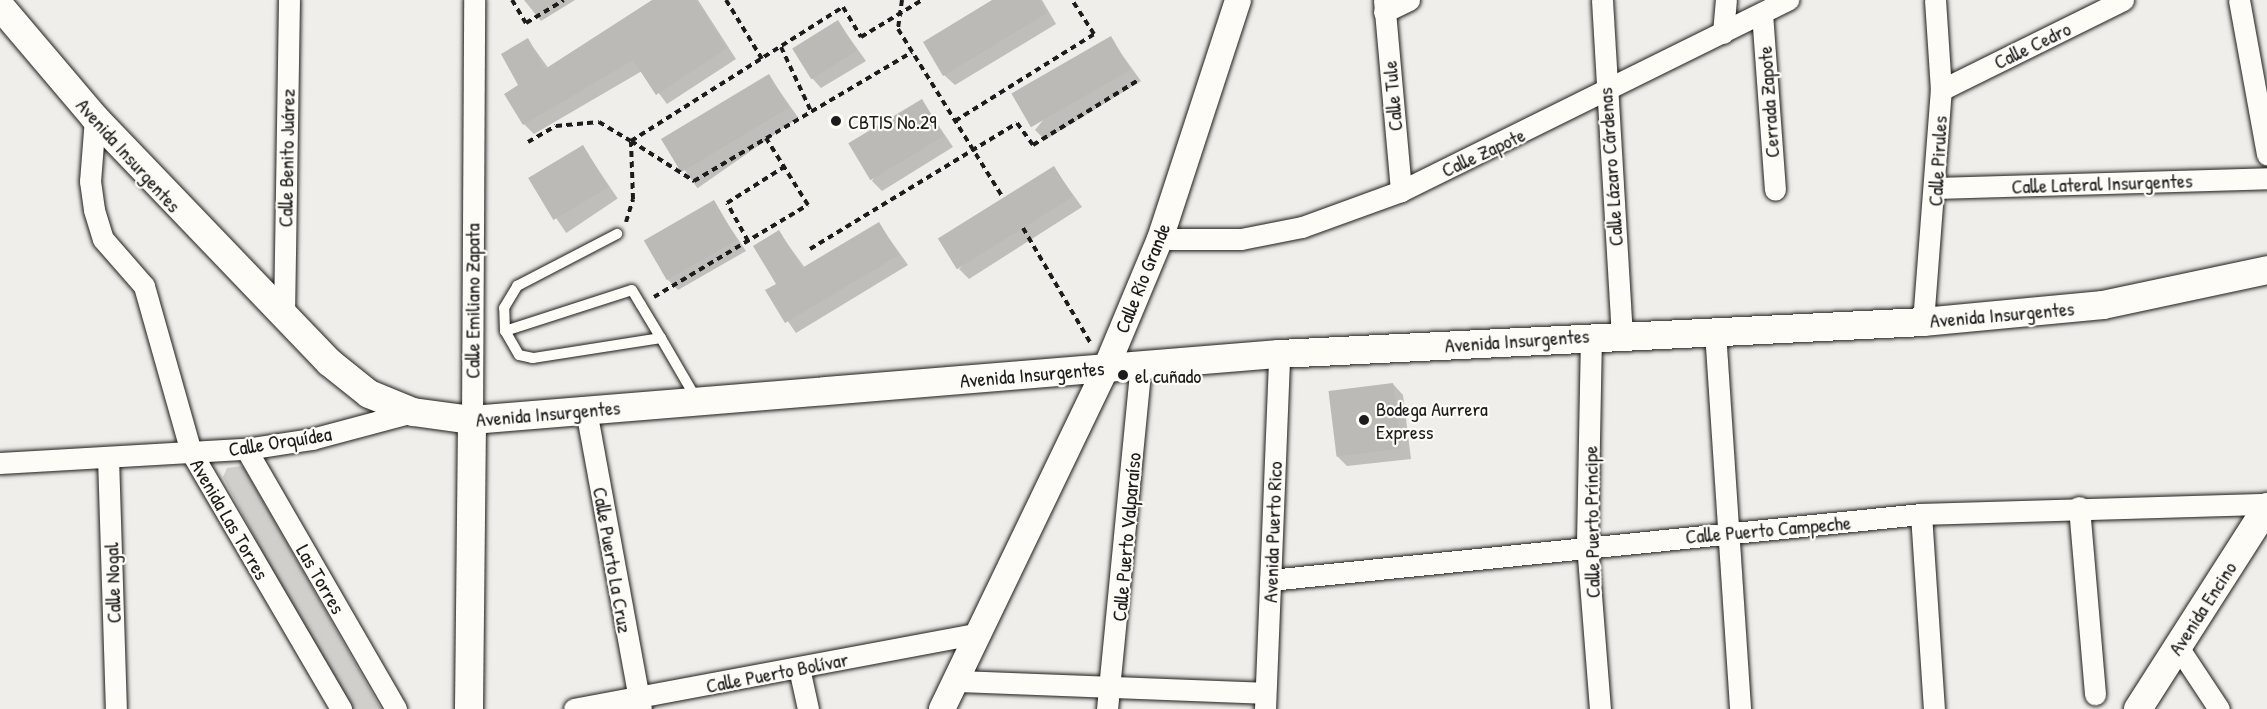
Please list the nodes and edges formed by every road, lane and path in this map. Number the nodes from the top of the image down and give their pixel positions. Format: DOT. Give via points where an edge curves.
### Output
graph roads {
  1 [pos="289,0"];
  2 [pos="474,0"];
  3 [pos="512,0"];
  4 [pos="564,0"];
  5 [pos="726,0"];
  6 [pos="902,0"];
  7 [pos="922,0"];
  8 [pos="1072,0"];
  9 [pos="1238,0"];
  10 [pos="1409,0"];
  11 [pos="1602,0"];
  12 [pos="1726,0"];
  13 [pos="1788,0"];
  14 [pos="1935,0"];
  15 [pos="2123,0"];
  16 [pos="2239,0"];
  17 [pos="0,6"];
  18 [pos="1384,6"];
  19 [pos="902,12"];
  20 [pos="1762,13"];
  21 [pos="1723,33"];
  22 [pos="781,46"];
  23 [pos="912,52"];
  24 [pos="762,58"];
  25 [pos="1137,81"];
  26 [pos="1941,90"];
  27 [pos="1605,94"];
  28 [pos="811,111"];
  29 [pos="95,118"];
  30 [pos="955,122"];
  31 [pos="766,138"];
  32 [pos="631,141"];
  33 [pos="528,142"];
  34 [pos="973,150"];
  35 [pos="2267,154"];
  36 [pos="784,167"];
  37 [pos="2267,178"];
  38 [pos="1936,188"];
  39 [pos="1775,190"];
  40 [pos="1401,191"];
  41 [pos="1003,198"];
  42 [pos="1023,228"];
  43 [pos="617,234"];
  44 [pos="1160,239"];
  45 [pos="748,241"];
  46 [pos="810,249"];
  47 [pos="2267,270"];
  48 [pos="641,305"];
  49 [pos="284,317"];
  50 [pos="1923,322"];
  51 [pos="1715,331"];
  52 [pos="505,332"];
  53 [pos="1622,333"];
  54 [pos="1591,335"];
  55 [pos="660,338"];
  56 [pos="1279,354"];
  57 [pos="1142,365"];
  58 [pos="1106,368"];
  59 [pos="698,400"];
  60 [pos="586,410"];
  61 [pos="413,412"];
  62 [pos="472,420"];
  63 [pos="246,449"];
  64 [pos="191,452"];
  65 [pos="108,457"];
  66 [pos="0,463"];
  67 [pos="2267,506"];
  68 [pos="2079,507"];
  69 [pos="1921,514"];
  70 [pos="1729,534"];
  71 [pos="1587,544"];
  72 [pos="1270,580"];
  73 [pos="979,633"];
  74 [pos="2178,646"];
  75 [pos="799,668"];
  76 [pos="956,681"];
  77 [pos="1113,685"];
  78 [pos="2095,694"];
  79 [pos="1265,701"];
  80 [pos="640,704"];
  81 [pos="116,709"];
  82 [pos="341,709"];
  83 [pos="396,709"];
  84 [pos="469,709"];
  85 [pos="574,709"];
  86 [pos="808,709"];
  87 [pos="942,709"];
  88 [pos="1107,709"];
  89 [pos="1600,709"];
  90 [pos="1740,709"];
  91 [pos="1934,709"];
  92 [pos="2138,709"];
  93 [pos="2219,709"];
  1 -- 49 [label="street, Calle Benito Juárez"];
  2 -- 62 [label="street, Calle Emiliano Zapata"];
  3 -- 4 [label="path" via="526,23"];
  5 -- 24 [label="path"];
  6 -- 19 [label="path"];
  7 -- 19 [label="path"];
  8 -- 30 [label="path" via="1094,34"];
  9 -- 44 [label="street, Calle Río Grande"];
  10 -- 18 [label="street"];
  11 -- 27 [label="street, Calle Lázaro Cárdenas"];
  12 -- 21 [label="street"];
  13 -- 20 [label="street, Calle Zapote"];
  14 -- 26 [label="street, Calle Pirules"];
  15 -- 26 [label="street, Calle Cedro"];
  16 -- 35 [label="street"];
  17 -- 29 [label="main road, Avenida Insurgentes"];
  18 -- 40 [label="street, Calle Tule"];
  19 -- 22 [label="path" via="861,37 843,7"];
  19 -- 23 [label="path" via="898,29"];
  20 -- 21 [label="street, Calle Zapote"];
  20 -- 39 [label="street, Cerrada Zapote"];
  21 -- 27 [label="street, Calle Zapote"];
  22 -- 24 [label="path"];
  22 -- 28 [label="path"];
  23 -- 28 [label="path"];
  23 -- 30 [label="path"];
  24 -- 32 [label="path"];
  25 -- 34 [label="path" via="1033,145 1017,123"];
  26 -- 38 [label="street, Calle Pirules"];
  27 -- 40 [label="street, Calle Zapote"];
  27 -- 53 [label="street, Calle Lázaro Cárdenas"];
  28 -- 31 [label="path"];
  29 -- 49 [label="main road, Avenida Insurgentes"];
  29 -- 64 [label="street, Avenida Las Torres" via="90,181 94,210 103,239 144,286"];
  30 -- 34 [label="path"];
  31 -- 32 [label="path" via="694,181"];
  31 -- 36 [label="path"];
  32 -- 33 [label="path" via="599,122 556,126"];
  32 -- 43 [label="path" via="633,199 630,217"];
  34 -- 41 [label="path"];
  34 -- 46 [label="path"];
  36 -- 45 [label="path" via="727,203"];
  36 -- 45 [label="path" via="808,205"];
  37 -- 38 [label="street, Calle Lateral Insurgentes"];
  38 -- 50 [label="street, Calle Pirules"];
  40 -- 44 [label="street, Calle Zapote" via="1302,227 1241,239"];
  42 -- 58 [label="path"];
  43 -- 52 [label="lane" via="517,286 504,308"];
  44 -- 58 [label="street, Calle Río Grande"];
  45 -- 48 [label="path"];
  47 -- 50 [label="main road, Avenida Insurgentes" via="2103,305"];
  48 -- 52 [label="lane" via="632,290"];
  48 -- 55 [label="lane"];
  49 -- 61 [label="main road, Avenida Insurgentes" via="369,394"];
  50 -- 51 [label="main road, Avenida Insurgentes"];
  51 -- 53 [label="main road, Avenida Insurgentes"];
  51 -- 70 [label="street"];
  52 -- 55 [label="lane" via="519,355 533,358"];
  53 -- 54 [label="main road, Avenida Insurgentes"];
  54 -- 56 [label="main road, Avenida Insurgentes"];
  54 -- 71 [label="street, Calle Puerto Príncipe"];
  55 -- 59 [label="lane"];
  56 -- 57 [label="main road, Avenida Insurgentes"];
  56 -- 72 [label="street, Avenida Puerto Rico"];
  57 -- 58 [label="main road, Avenida Insurgentes"];
  57 -- 77 [label="street, Calle Puerto Valparaíso"];
  58 -- 59 [label="main road, Avenida Insurgentes"];
  58 -- 73 [label="street, Calle Río Grande"];
  59 -- 60 [label="main road, Avenida Insurgentes"];
  60 -- 62 [label="main road, Avenida Insurgentes"];
  60 -- 80 [label="street, Calle Puerto La Cruz"];
  61 -- 62 [label="main road, Avenida Insurgentes"];
  61 -- 63 [label="street, Calle Orquídea" via="312,439"];
  62 -- 84 [label="main road, Calle Emiliano Zapata"];
  63 -- 64 [label="street, Calle Orquídea"];
  63 -- 83 [label="street, Las Torres"];
  64 -- 65 [label="street, Calle Orquídea"];
  64 -- 82 [label="street, Avenida Las Torres"];
  65 -- 66 [label="street, Calle Orquídea"];
  65 -- 81 [label="street, Calle Nogal"];
  67 -- 68 [label="street, Calle Puerto Campeche"];
  67 -- 74 [label="main road, Avenida Encino"];
  68 -- 69 [label="street, Calle Puerto Campeche"];
  68 -- 78 [label="street"];
  69 -- 70 [label="street, Calle Puerto Campeche"];
  69 -- 91 [label="street"];
  70 -- 71 [label="street, Calle Puerto Campeche"];
  70 -- 90 [label="street"];
  71 -- 72 [label="street, Calle Puerto Campeche"];
  71 -- 89 [label="street, Calle Puerto Príncipe"];
  72 -- 79 [label="street, Avenida Puerto Rico"];
  73 -- 75 [label="street, Calle Puerto Bolívar"];
  73 -- 76 [label="street, Calle Río Grande"];
  74 -- 92 [label="main road, Avenida Encino"];
  74 -- 93 [label="street"];
  75 -- 80 [label="street, Calle Puerto Bolívar"];
  75 -- 86 [label="street"];
  76 -- 77 [label="street"];
  76 -- 87 [label="street, Calle Río Grande"];
  77 -- 79 [label="street"];
  77 -- 88 [label="street, Calle Puerto Valparaíso"];
  80 -- 85 [label="street, Calle Puerto Bolívar"];
}
